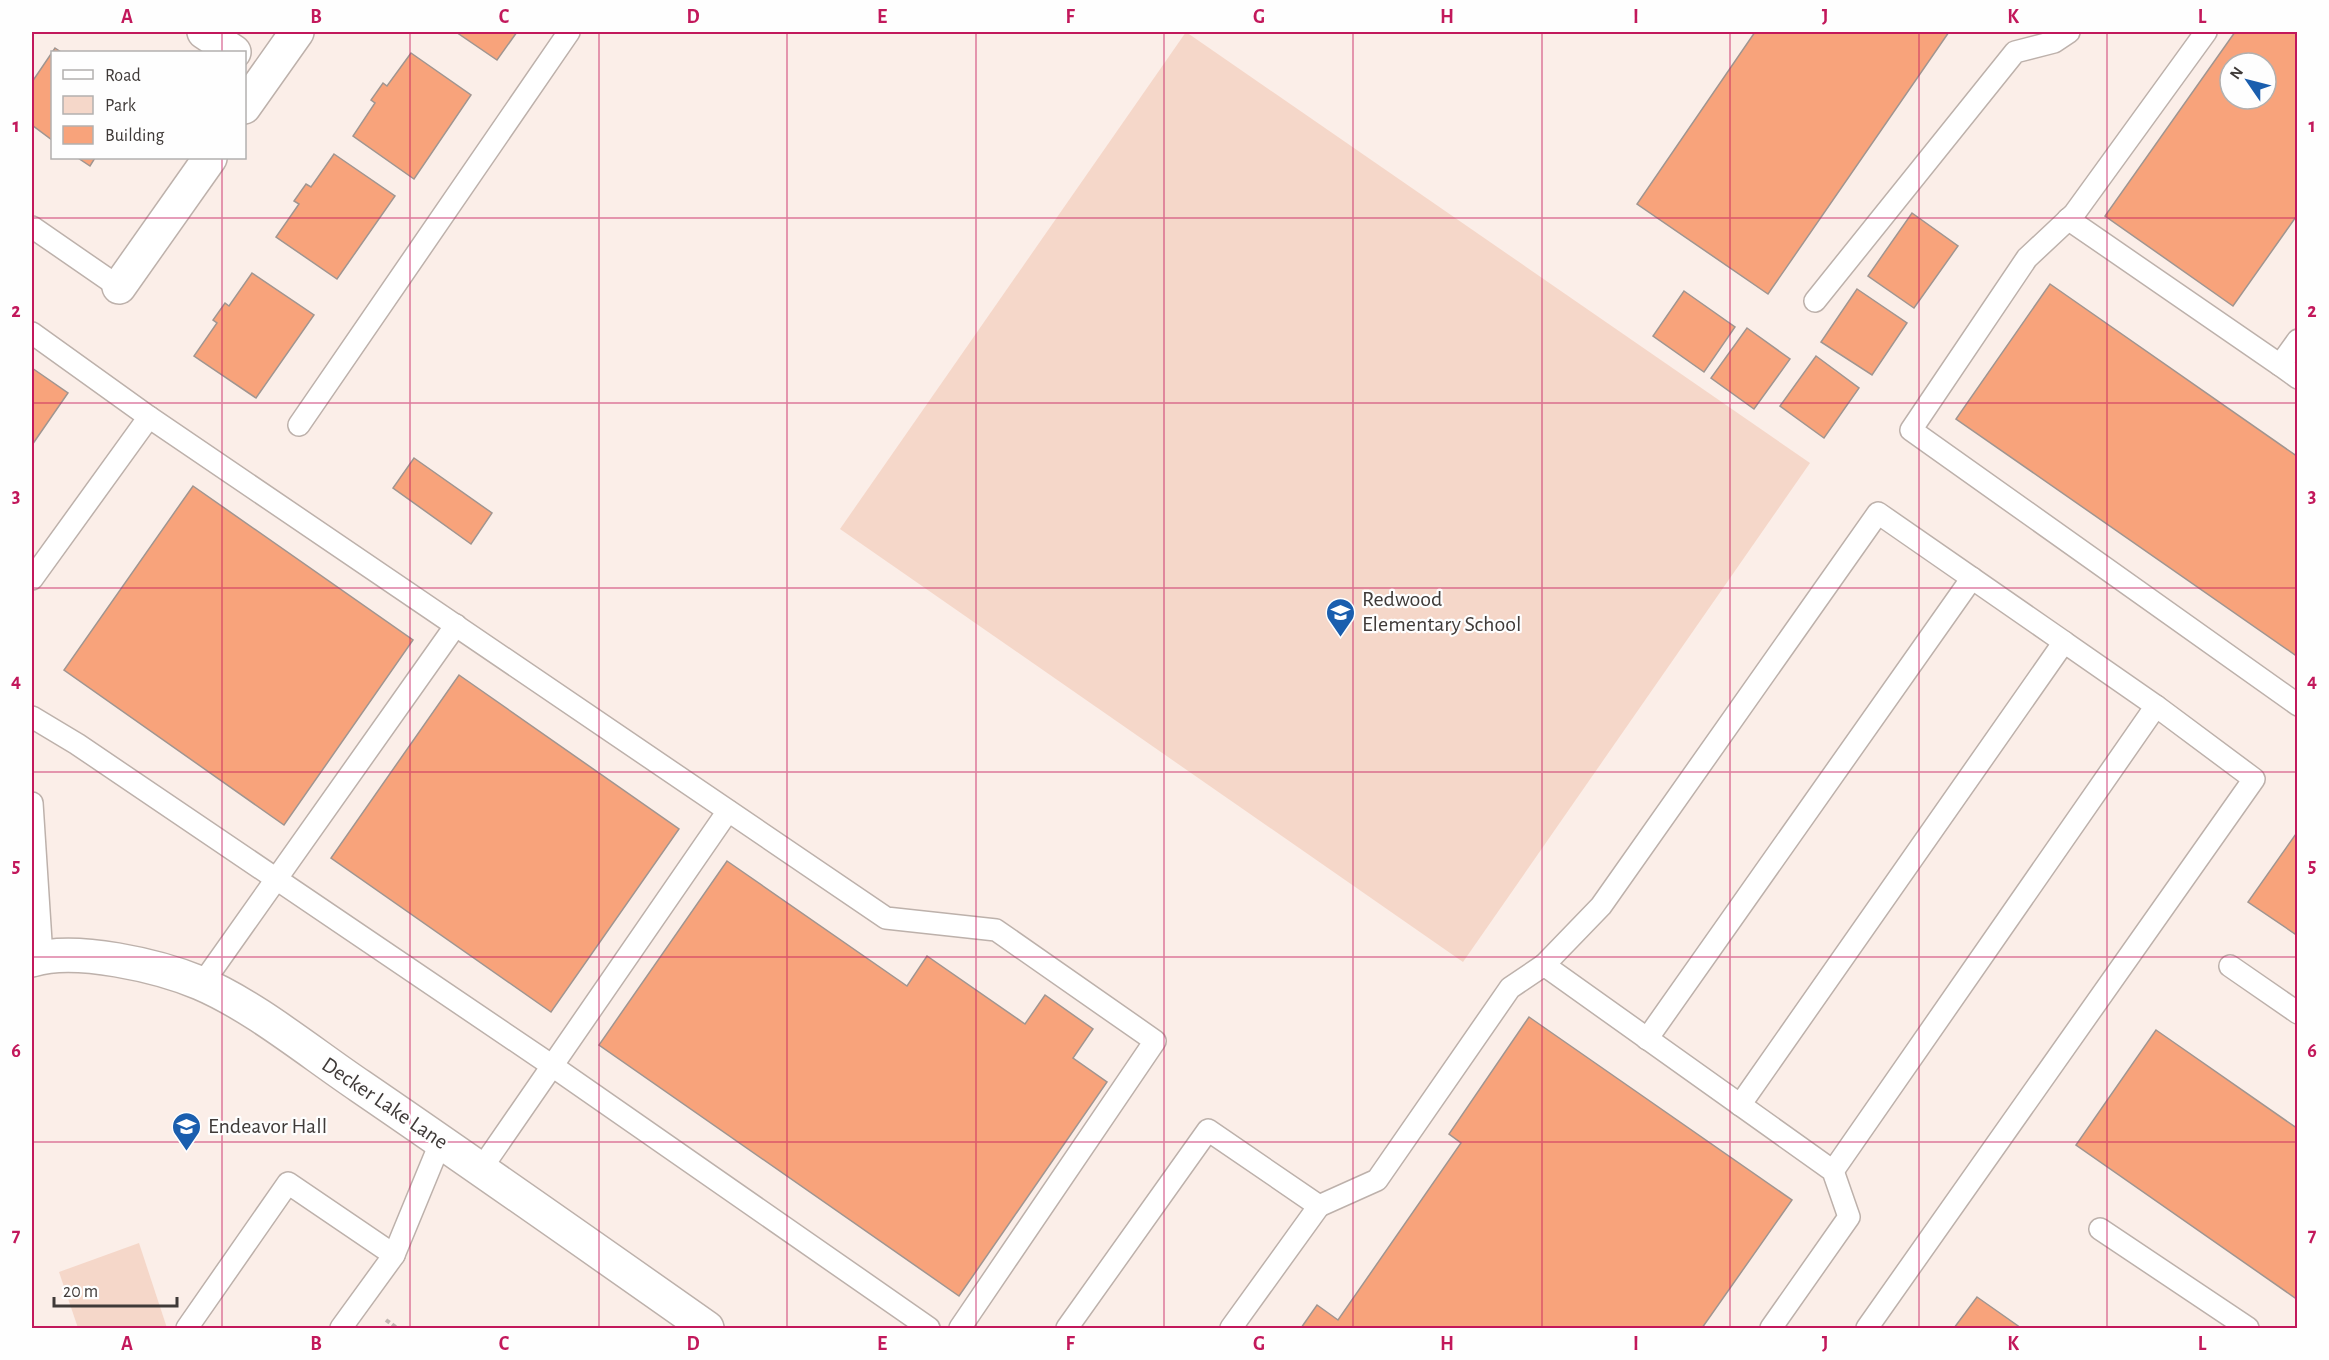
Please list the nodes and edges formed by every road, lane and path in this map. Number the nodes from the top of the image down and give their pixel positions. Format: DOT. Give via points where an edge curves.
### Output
graph roads {
  1 [pos="204,32"];
  2 [pos="297,32"];
  3 [pos="569,32"];
  4 [pos="2069,32"];
  5 [pos="2206,32"];
  6 [pos="232,51"];
  7 [pos="256,67"];
  8 [pos="246,100"];
  9 [pos="209,159"];
  10 [pos="2068,219"];
  11 [pos="32,227"];
  12 [pos="119,287"];
  13 [pos="1815,301"];
  14 [pos="32,333"];
  15 [pos="2298,340"];
  16 [pos="2280,366"];
  17 [pos="2298,378"];
  18 [pos="149,417"];
  19 [pos="299,425"];
  20 [pos="32,579"];
  21 [pos="1972,579"];
  22 [pos="456,625"];
  23 [pos="2064,642"];
  24 [pos="2298,705"];
  25 [pos="2156,706"];
  26 [pos="32,717"];
  27 [pos="32,803"];
  28 [pos="728,811"];
  29 [pos="275,878"];
  30 [pos="37,959"];
  31 [pos="1544,966"];
  32 [pos="2230,966"];
  33 [pos="202,984"];
  34 [pos="2298,1013"];
  35 [pos="1647,1039"];
  36 [pos="551,1065"];
  37 [pos="1740,1104"];
  38 [pos="441,1141"];
  39 [pos="481,1169"];
  40 [pos="1833,1171"];
  41 [pos="1319,1206"];
  42 [pos="2100,1229"];
  43 [pos="394,1255"];
  44 [pos="187,1329"];
  45 [pos="340,1329"];
  46 [pos="707,1329"];
  47 [pos="929,1329"];
  48 [pos="960,1329"];
  49 [pos="1067,1329"];
  50 [pos="1231,1329"];
  51 [pos="1771,1329"];
  52 [pos="1867,1329"];
  53 [pos="2248,1329"];
  1 -- 6 [label="street"];
  2 -- 7 [label="street"];
  3 -- 19 [label="lane"];
  4 -- 13 [label="lane" via="2054,42 2015,52"];
  5 -- 10 [label="lane"];
  7 -- 8 [label="street"];
  9 -- 12 [label="street"];
  10 -- 16 [label="lane"];
  10 -- 24 [label="lane" via="2027,258 1911,430"];
  11 -- 12 [label="lane"];
  14 -- 18 [label="lane"];
  15 -- 16 [label="lane"];
  16 -- 17 [label="lane"];
  18 -- 20 [label="lane"];
  18 -- 22 [label="lane"];
  21 -- 23 [label="lane"];
  21 -- 31 [label="lane" via="1878,513 1601,906"];
  21 -- 35 [label="lane"];
  22 -- 28 [label="lane"];
  22 -- 29 [label="lane"];
  23 -- 25 [label="lane"];
  23 -- 37 [label="lane"];
  25 -- 40 [label="lane"];
  25 -- 52 [label="lane" via="2254,779"];
  26 -- 29 [label="lane"];
  27 -- 30 [label="lane"];
  28 -- 36 [label="lane"];
  28 -- 48 [label="lane" via="886,918 996,930 1155,1041"];
  29 -- 33 [label="lane"];
  29 -- 36 [label="lane"];
  30 -- 33 [label="street, Decker Lake Lane" via="105,958 159,967"];
  31 -- 35 [label="lane"];
  31 -- 41 [label="lane" via="1510,988 1377,1180"];
  32 -- 34 [label="lane"];
  33 -- 38 [label="street, Decker Lake Lane" via="231,998"];
  35 -- 37 [label="lane"];
  36 -- 39 [label="lane"];
  36 -- 47 [label="lane"];
  37 -- 40 [label="lane"];
  38 -- 39 [label="street, Decker Lake Lane"];
  38 -- 43 [label="lane"];
  39 -- 46 [label="street, Decker Lake Lane"];
  40 -- 51 [label="lane" via="1849,1217"];
  41 -- 49 [label="lane" via="1208,1130"];
  41 -- 50 [label="lane"];
  42 -- 53 [label="lane"];
  43 -- 44 [label="lane" via="288,1183"];
  43 -- 45 [label="lane"];
}
